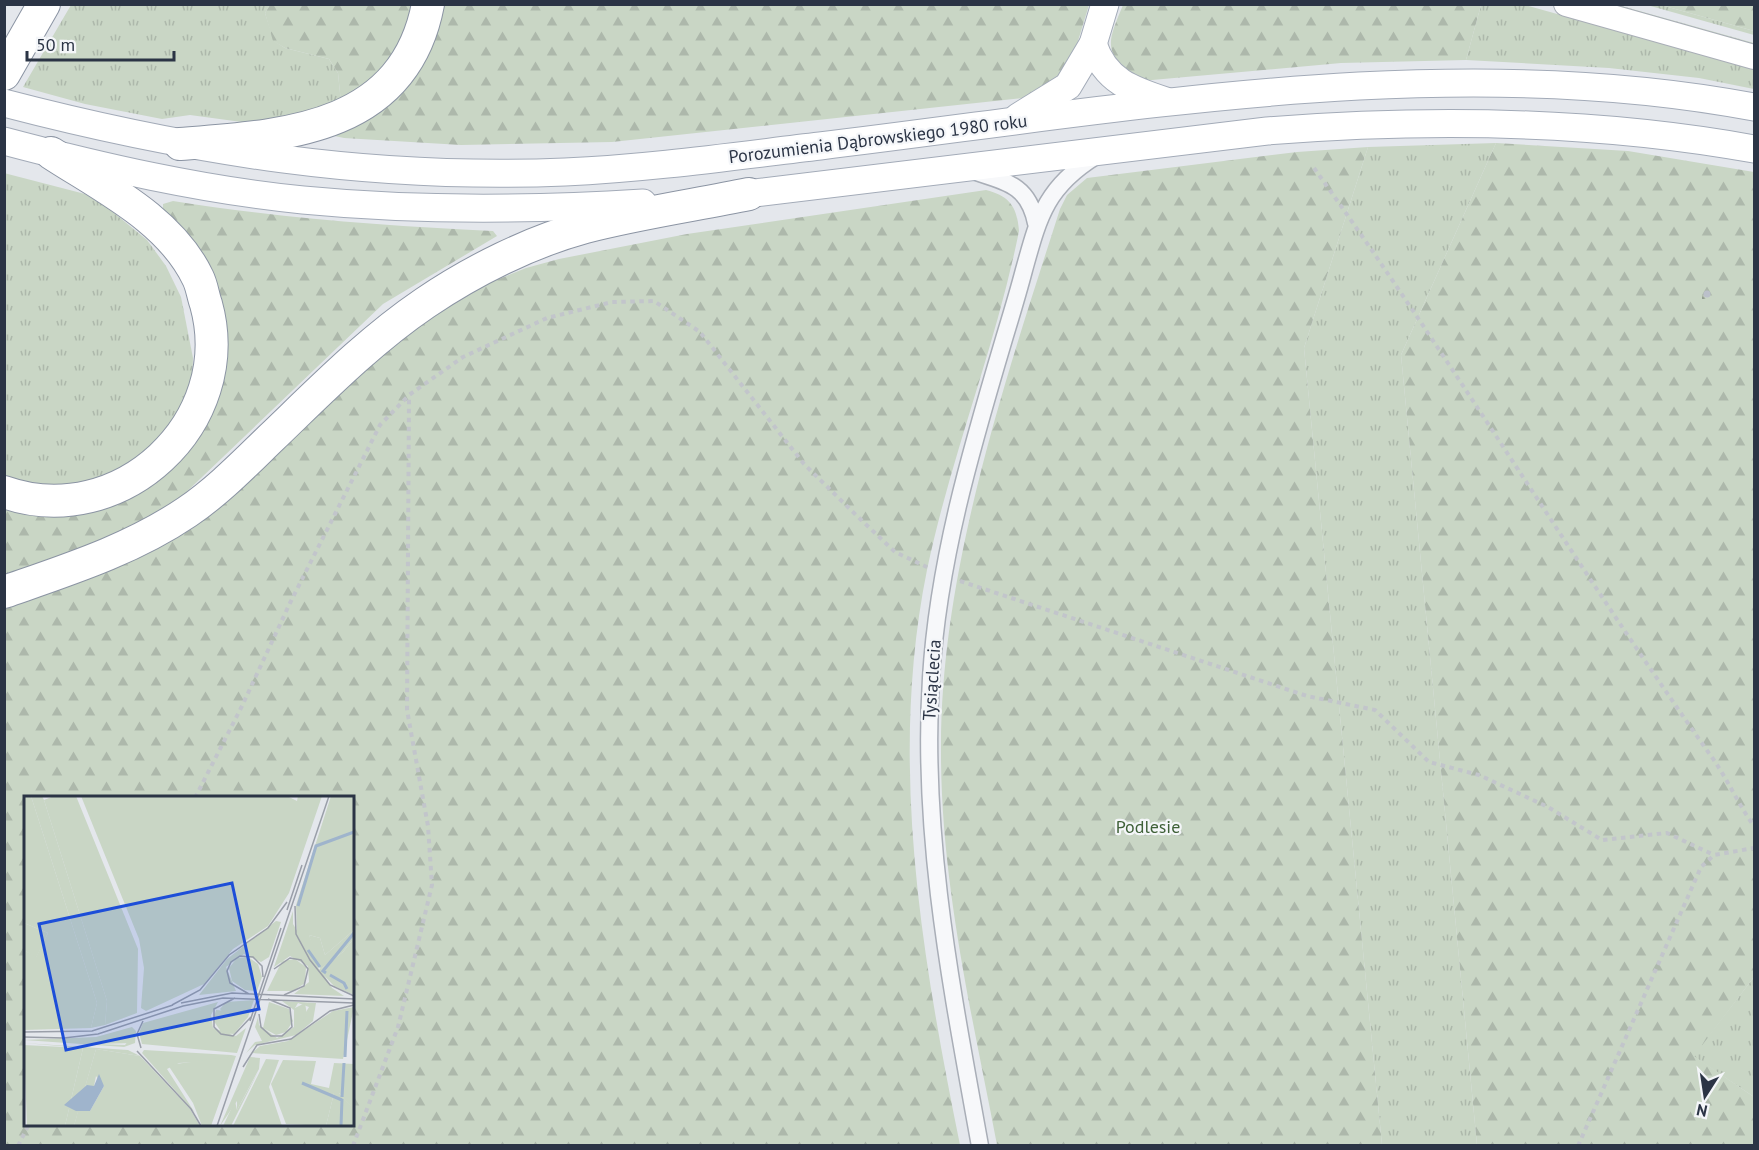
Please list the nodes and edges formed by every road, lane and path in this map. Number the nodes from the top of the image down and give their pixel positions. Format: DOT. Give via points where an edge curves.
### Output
graph roads {
  1 [pos="44,4"];
  2 [pos="428,4"];
  3 [pos="1106,4"];
  4 [pos="1566,4"];
  5 [pos="1093,44"];
  6 [pos="1755,57"];
  7 [pos="4,74"];
  8 [pos="4,103"];
  9 [pos="1173,103"];
  10 [pos="1755,107"];
  11 [pos="1006,123"];
  12 [pos="4,141"];
  13 [pos="180,144"];
  14 [pos="1755,149"];
  15 [pos="1104,151"];
  16 [pos="51,153"];
  17 [pos="964,168"];
  18 [pos="1314,168"];
  19 [pos="750,194"];
  20 [pos="1036,224"];
  21 [pos="409,395"];
  22 [pos="4,492"];
  23 [pos="944,575"];
  24 [pos="4,592"];
  25 [pos="196,796"];
  26 [pos="1755,826"];
  27 [pos="1755,848"];
  28 [pos="1714,855"];
  29 [pos="29,1126"];
  30 [pos="18,1146"];
  31 [pos="353,1146"];
  32 [pos="980,1146"];
  33 [pos="1578,1146"];
  1 -- 7 [label="highway"];
  2 -- 13 [label="highway" via="406,59 385,87 365,104 311,128 270,137"];
  3 -- 5 [label="main road"];
  4 -- 6 [label="street"];
  5 -- 9 [label="main road" via="1115,80"];
  5 -- 11 [label="main road" via="1074,78 1061,92"];
  8 -- 13 [label="main road, Porozumienia Dąbrowskiego 1980 roku"];
  9 -- 10 [label="main road, Porozumienia Dąbrowskiego 1980 roku" via="1448,82 1649,90"];
  9 -- 11 [label="main road, Porozumienia Dąbrowskiego 1980 roku"];
  11 -- 13 [label="main road, Porozumienia Dąbrowskiego 1980 roku" via="656,166 472,174 287,162"];
  12 -- 16 [label="main road"];
  14 -- 15 [label="main road" via="1615,130 1428,122 1267,131"];
  15 -- 17 [label="main road"];
  15 -- 20 [label="street, Tysiąclecia" via="1062,182"];
  16 -- 19 [label="main road" via="199,185 302,200 410,207 512,210"];
  16 -- 22 [label="highway" via="156,223 189,262 199,279 211,322 210,366 204,392 188,428 153,467 133,480 88,496 59,500"];
  17 -- 19 [label="main road"];
  17 -- 20 [label="street" via="1018,188 1027,197"];
  18 -- 26 [label="path" via="1387,270"];
  19 -- 24 [label="highway" via="584,227 472,275 390,327 187,512 135,542"];
  20 -- 23 [label="street, Tysiąclecia" via="976,432"];
  21 -- 23 [label="path" via="463,357 547,318 612,302 654,301 700,332 804,464 895,552"];
  21 -- 25 [label="path" via="380,425"];
  21 -- 31 [label="path" via="407,710 428,826 432,885 398,1027"];
  23 -- 28 [label="path" via="1307,696 1375,710 1429,762 1489,780 1548,807 1602,840 1667,833"];
  23 -- 32 [label="street, Tysiąclecia" via="931,676 929,798 939,915"];
  27 -- 28 [label="path"];
  28 -- 33 [label="path" via="1701,867"];
  29 -- 30 [label="path"];
}
